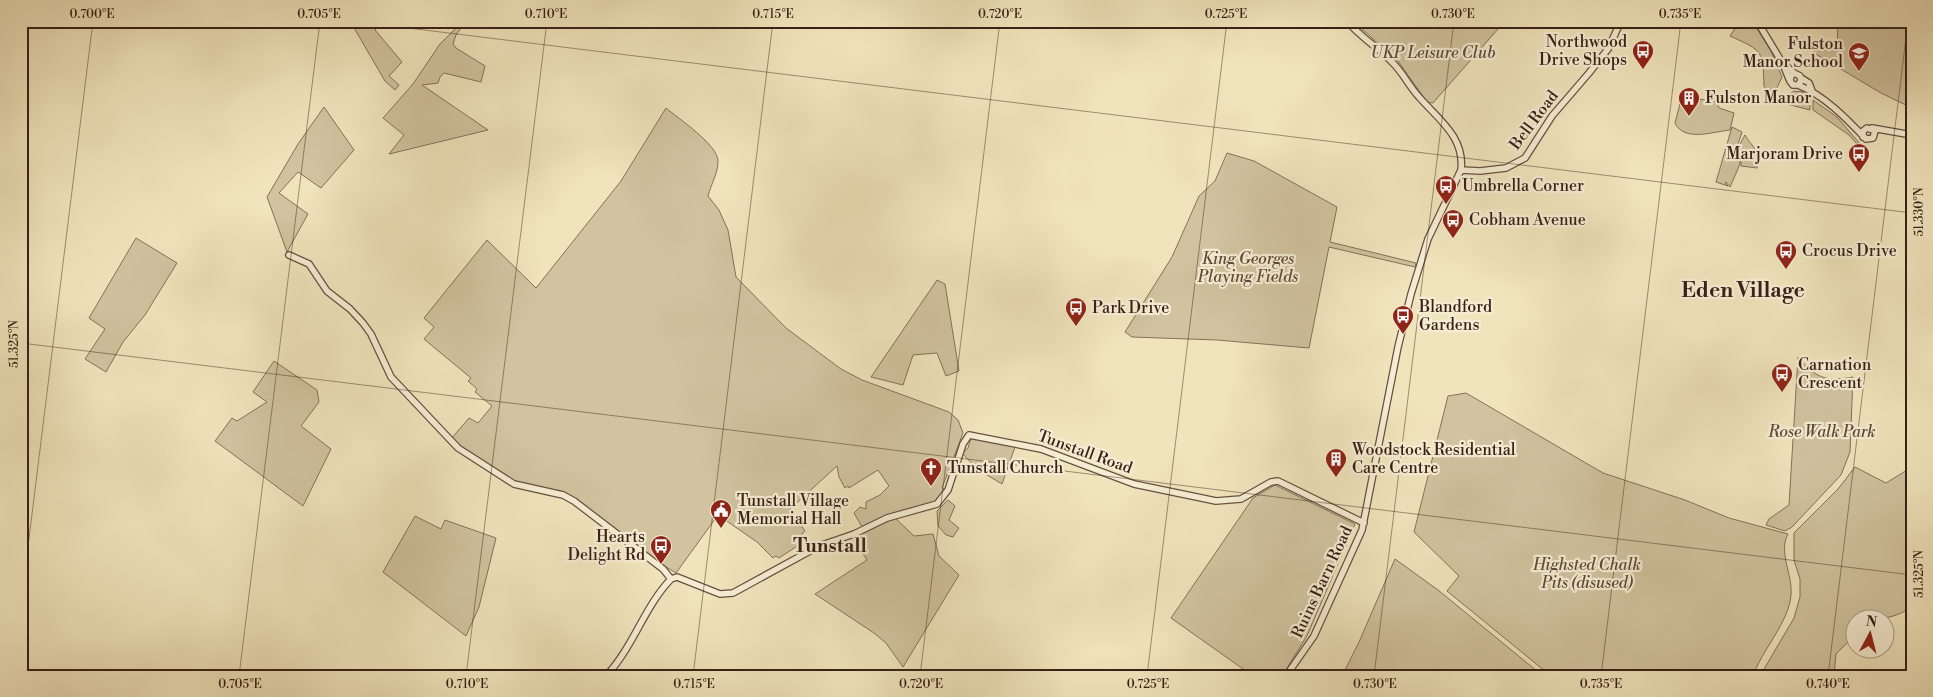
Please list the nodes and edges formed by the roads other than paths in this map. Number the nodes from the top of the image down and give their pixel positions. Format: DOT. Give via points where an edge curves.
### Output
graph roads {
  1 [pos="1347,21"];
  2 [pos="1621,21"];
  3 [pos="1757,21"];
  4 [pos="1783,64"];
  5 [pos="1794,74"];
  6 [pos="1801,78"];
  7 [pos="1790,79"];
  8 [pos="1798,85"];
  9 [pos="1813,92"];
  10 [pos="1848,120"];
  11 [pos="1870,128"];
  12 [pos="1899,133"];
  13 [pos="1912,135"];
  14 [pos="1863,136"];
  15 [pos="1874,137"];
  16 [pos="1461,170"];
  17 [pos="289,255"];
  18 [pos="1364,523"];
  19 [pos="671,579"];
  20 [pos="606,676"];
  21 [pos="1286,676"];
  1 -- 16 [label="street" via="1393,63 1452,133 1460,146"];
  2 -- 16 [label="street, Bell Road" via="1608,49 1552,116 1525,158 1506,168"];
  3 -- 4 [label="street"];
  4 -- 5 [label="street"];
  4 -- 7 [label="street"];
  5 -- 6 [label="street"];
  5 -- 7 [label="street"];
  6 -- 8 [label="street"];
  6 -- 9 [label="street" via="1809,83"];
  7 -- 8 [label="street" via="1792,84"];
  8 -- 9 [label="street"];
  9 -- 10 [label="street"];
  10 -- 11 [label="street"];
  10 -- 14 [label="street"];
  11 -- 12 [label="street"];
  11 -- 14 [label="street" via="1864,130"];
  11 -- 15 [label="street" via="1875,133"];
  12 -- 13 [label="street"];
  12 -- 15 [label="street"];
  14 -- 15 [label="street" via="1868,140"];
  16 -- 18 [label="street, Ruins Barn Road" via="1428,239 1413,287"];
  17 -- 19 [label="street" via="309,264 327,291 363,323 391,377 458,448 514,484 563,495 574,501 663,569"];
  18 -- 19 [label="street, Tunstall Road" via="1278,481 1241,499 1216,501 1134,484 1042,449 969,436 948,490 937,504 887,518 819,546 733,593 720,594 676,577"];
  18 -- 21 [label="street, Ruins Barn Road" via="1314,636"];
  19 -- 20 [label="street" via="628,650"];
}
